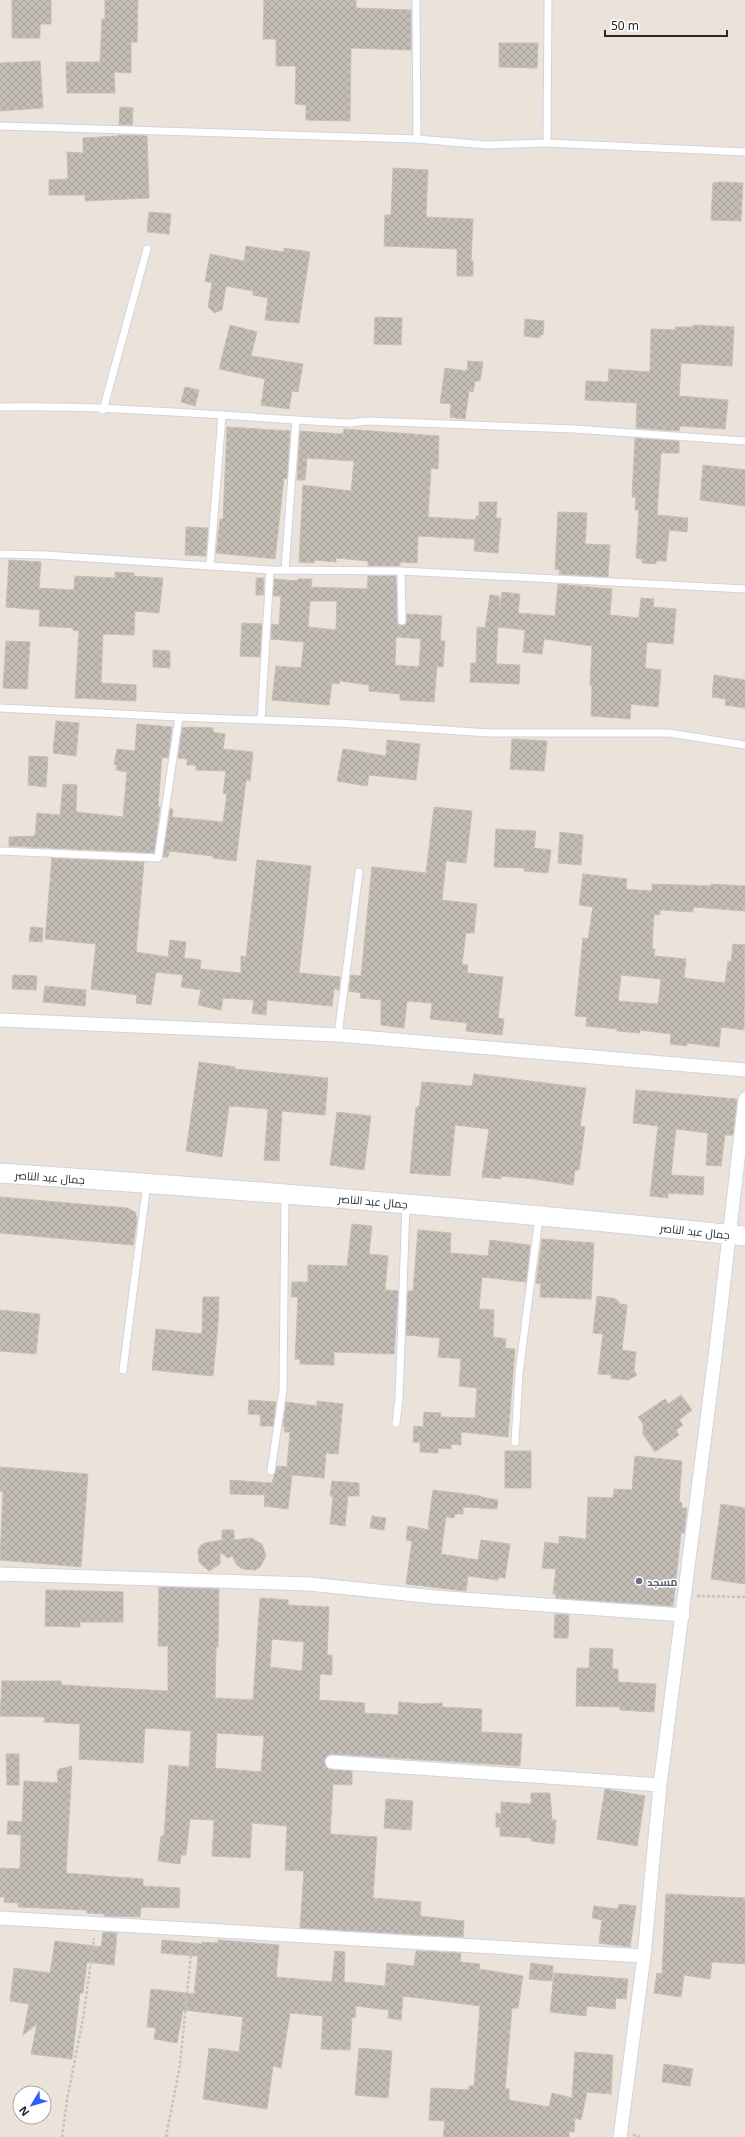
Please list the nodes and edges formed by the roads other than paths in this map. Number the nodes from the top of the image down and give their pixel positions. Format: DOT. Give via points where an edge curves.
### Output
graph roads {
  1 [pos="416,0"];
  2 [pos="548,0"];
  3 [pos="0,126"];
  4 [pos="417,139"];
  5 [pos="547,143"];
  6 [pos="745,152"];
  7 [pos="147,249"];
  8 [pos="0,407"];
  9 [pos="103,410"];
  10 [pos="222,415"];
  11 [pos="296,420"];
  12 [pos="745,441"];
  13 [pos="0,554"];
  14 [pos="210,566"];
  15 [pos="270,570"];
  16 [pos="285,570"];
  17 [pos="401,571"];
  18 [pos="745,589"];
  19 [pos="402,622"];
  20 [pos="0,708"];
  21 [pos="179,717"];
  22 [pos="261,720"];
  23 [pos="745,745"];
  24 [pos="0,851"];
  25 [pos="359,872"];
  26 [pos="0,1020"];
  27 [pos="338,1035"];
  28 [pos="745,1070"];
  29 [pos="745,1099"];
  30 [pos="0,1173"];
  31 [pos="147,1183"];
  32 [pos="285,1194"];
  33 [pos="406,1204"];
  34 [pos="540,1215"];
  35 [pos="736,1235"];
  36 [pos="122,1370"];
  37 [pos="396,1423"];
  38 [pos="515,1442"];
  39 [pos="271,1471"];
  40 [pos="0,1574"];
  41 [pos="683,1616"];
  42 [pos="332,1762"];
  43 [pos="660,1784"];
  44 [pos="0,1918"];
  45 [pos="644,1956"];
  46 [pos="620,2137"];
  1 -- 4 [label="lane"];
  2 -- 5 [label="lane"];
  3 -- 4 [label="lane"];
  4 -- 5 [label="lane" via="487,145"];
  5 -- 6 [label="lane"];
  7 -- 9 [label="lane"];
  8 -- 9 [label="lane"];
  9 -- 10 [label="lane"];
  10 -- 11 [label="lane"];
  10 -- 14 [label="lane"];
  11 -- 12 [label="lane" via="574,429"];
  11 -- 16 [label="lane"];
  13 -- 14 [label="lane"];
  14 -- 15 [label="lane"];
  15 -- 16 [label="lane"];
  15 -- 22 [label="lane"];
  16 -- 17 [label="lane"];
  17 -- 18 [label="lane"];
  17 -- 19 [label="lane"];
  20 -- 21 [label="lane"];
  21 -- 22 [label="lane"];
  21 -- 24 [label="lane" via="158,858"];
  22 -- 23 [label="lane" via="490,732 669,733"];
  25 -- 27 [label="lane"];
  26 -- 27 [label="street"];
  27 -- 28 [label="street"];
  29 -- 35 [label="street"];
  30 -- 31 [label="main road, جمال عبد الناصر"];
  31 -- 32 [label="main road, جمال عبد الناصر"];
  31 -- 36 [label="lane"];
  32 -- 33 [label="main road, جمال عبد الناصر"];
  32 -- 39 [label="lane" via="283,1390"];
  33 -- 34 [label="main road, جمال عبد الناصر"];
  33 -- 37 [label="lane"];
  34 -- 35 [label="main road, جمال عبد الناصر"];
  34 -- 38 [label="lane" via="519,1374"];
  35 -- 41 [label="street" via="716,1348"];
  40 -- 41 [label="street" via="309,1584 435,1597"];
  41 -- 43 [label="street"];
  42 -- 43 [label="street"];
  43 -- 45 [label="street"];
  44 -- 45 [label="street"];
  45 -- 46 [label="street"];
}
